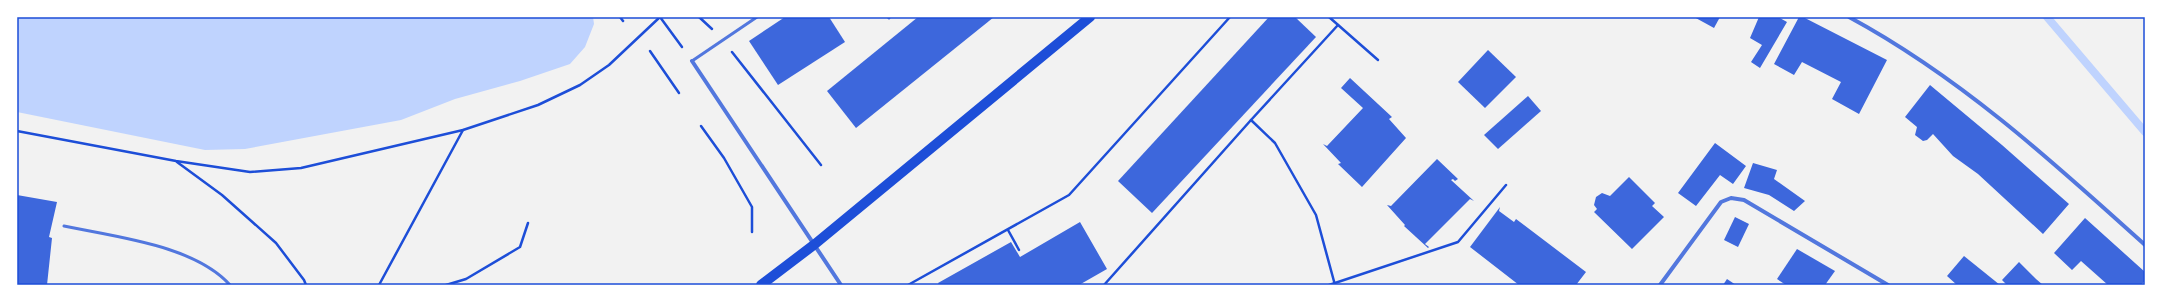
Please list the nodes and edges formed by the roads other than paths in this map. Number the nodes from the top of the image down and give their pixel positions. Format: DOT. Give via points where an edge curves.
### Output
graph roads {
  1 [pos="757,17"];
  2 [pos="1090,17"];
  3 [pos="1849,17"];
  4 [pos="692,61"];
  5 [pos="64,226"];
  6 [pos="815,244"];
  7 [pos="2145,245"];
  8 [pos="230,285"];
  9 [pos="761,285"];
  10 [pos="841,285"];
  11 [pos="1660,285"];
  12 [pos="1888,285"];
  1 -- 4 [label="lane"];
  2 -- 6 [label="main road"];
  3 -- 7 [label="street" via="1879,33 1967,92 2049,158"];
  4 -- 6 [label="street"];
  5 -- 8 [label="lane" via="171,250 200,261"];
  6 -- 9 [label="main road"];
  6 -- 10 [label="street"];
  11 -- 12 [label="street" via="1721,202 1731,198 1744,200"];
}
